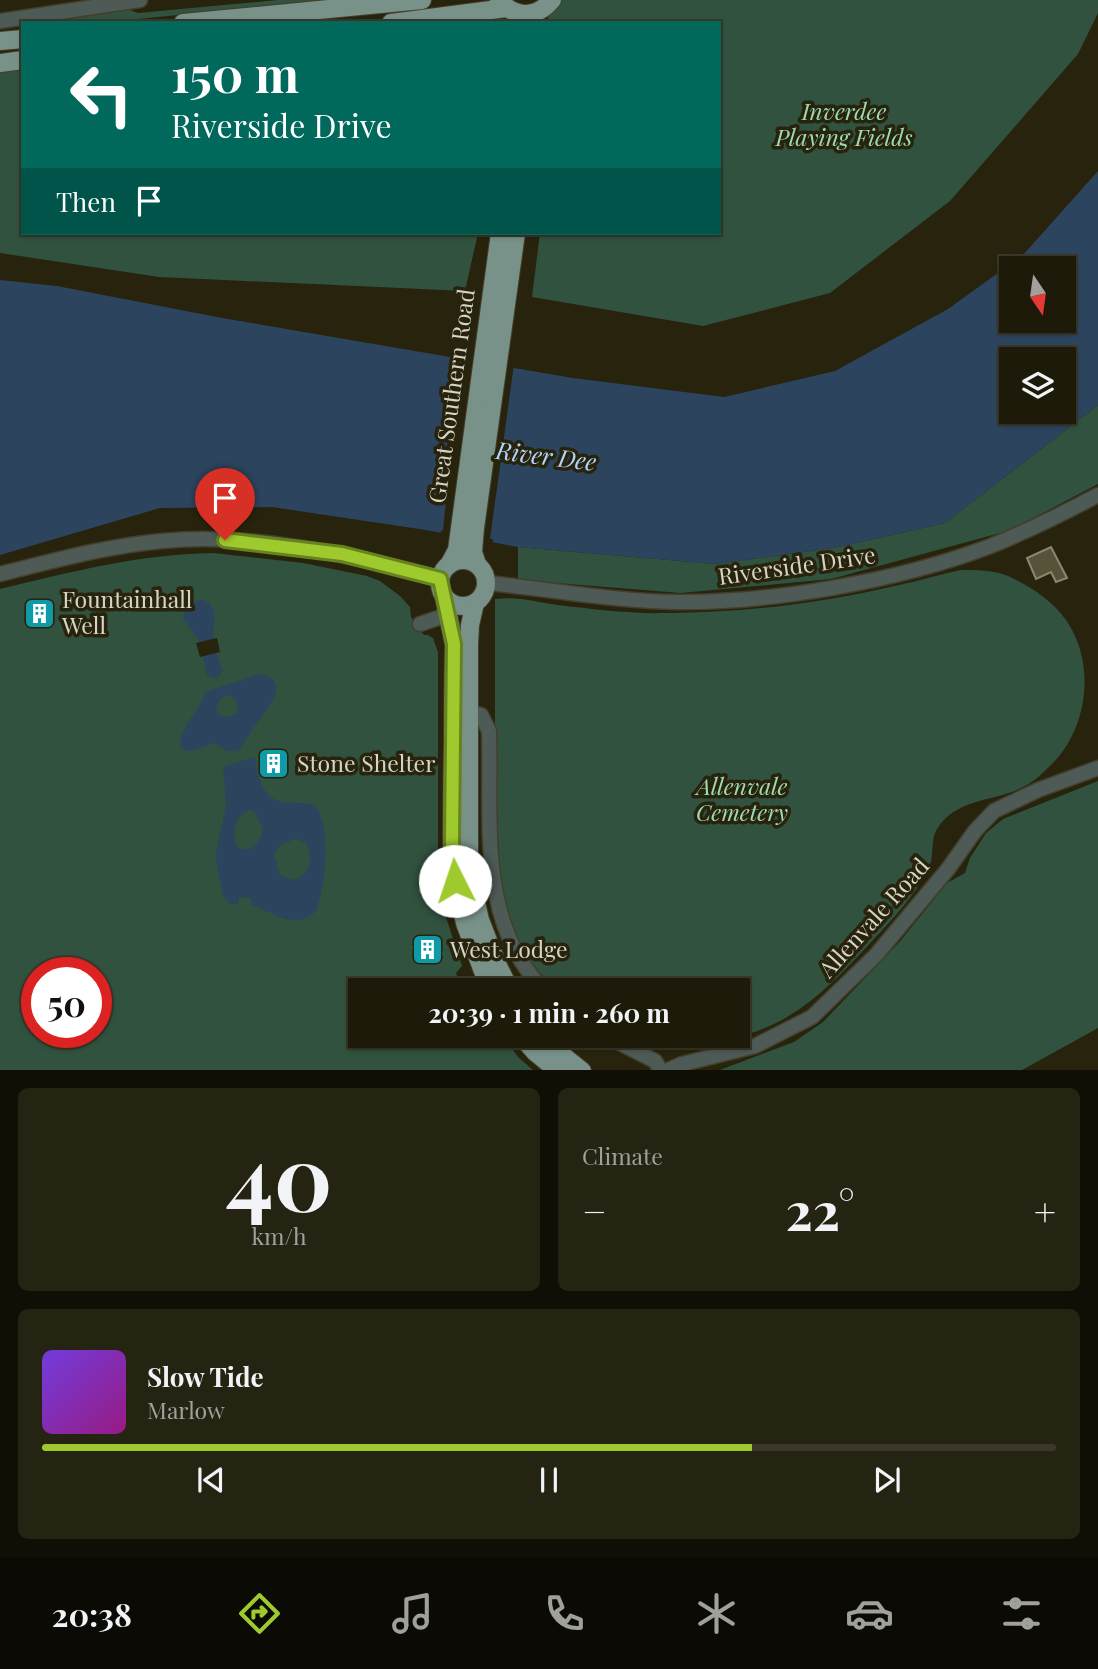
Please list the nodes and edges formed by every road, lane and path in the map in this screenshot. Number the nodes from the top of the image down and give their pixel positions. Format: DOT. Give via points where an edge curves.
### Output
graph roads {
  1 [pos="140,0"];
  2 [pos="422,0"];
  3 [pos="552,0"];
  4 [pos="506,10"];
  5 [pos="430,19"];
  6 [pos="0,21"];
  7 [pos="204,21"];
  8 [pos="410,21"];
  9 [pos="452,21"];
  10 [pos="547,21"];
  11 [pos="21,39"];
  12 [pos="0,41"];
  13 [pos="21,60"];
  14 [pos="0,62"];
  15 [pos="500,235"];
  16 [pos="516,235"];
  17 [pos="1098,495"];
  18 [pos="456,567"];
  19 [pos="0,574"];
  20 [pos="487,583"];
  21 [pos="475,603"];
  22 [pos="447,615"];
  23 [pos="420,624"];
  24 [pos="469,712"];
  25 [pos="1098,768"];
  26 [pos="486,978"];
  27 [pos="504,978"];
  28 [pos="534,978"];
  29 [pos="532,1048"];
  30 [pos="554,1048"];
  31 [pos="630,1048"];
  32 [pos="558,1070"];
  33 [pos="582,1070"];
  34 [pos="661,1070"];
  35 [pos="666,1070"];
  1 -- 6 [label="street"];
  2 -- 7 [label="main road"];
  3 -- 4 [label="main road" via="532,14"];
  3 -- 10 [label="main road"];
  4 -- 5 [label="main road"];
  5 -- 8 [label="main road"];
  5 -- 9 [label="main road"];
  11 -- 12 [label="main road"];
  13 -- 14 [label="main road"];
  15 -- 18 [label="main road, Great Southern Road"];
  16 -- 18 [label="main road, Great Southern Road"];
  17 -- 20 [label="street, Riverside Drive" via="1023,533 958,557 864,581 792,593 668,601"];
  18 -- 19 [label="street" via="260,542 198,539 141,544"];
  18 -- 20 [label="main road" via="484,572"];
  18 -- 21 [label="main road" via="455,605"];
  18 -- 22 [label="main road, Great Southern Road"];
  20 -- 21 [label="main road"];
  21 -- 24 [label="main road" via="470,625"];
  22 -- 23 [label="street"];
  22 -- 26 [label="main road, Great Southern Road" via="454,644 455,881"];
  24 -- 27 [label="main road" via="471,884 487,943"];
  24 -- 28 [label="street" via="481,715 489,731 491,872 497,907 521,961"];
  25 -- 35 [label="street, Allenvale Road" via="994,811 876,955 812,1017 755,1046"];
  29 -- 32 [label="main road"];
  30 -- 33 [label="main road"];
  31 -- 34 [label="street" via="655,1061"];
}
